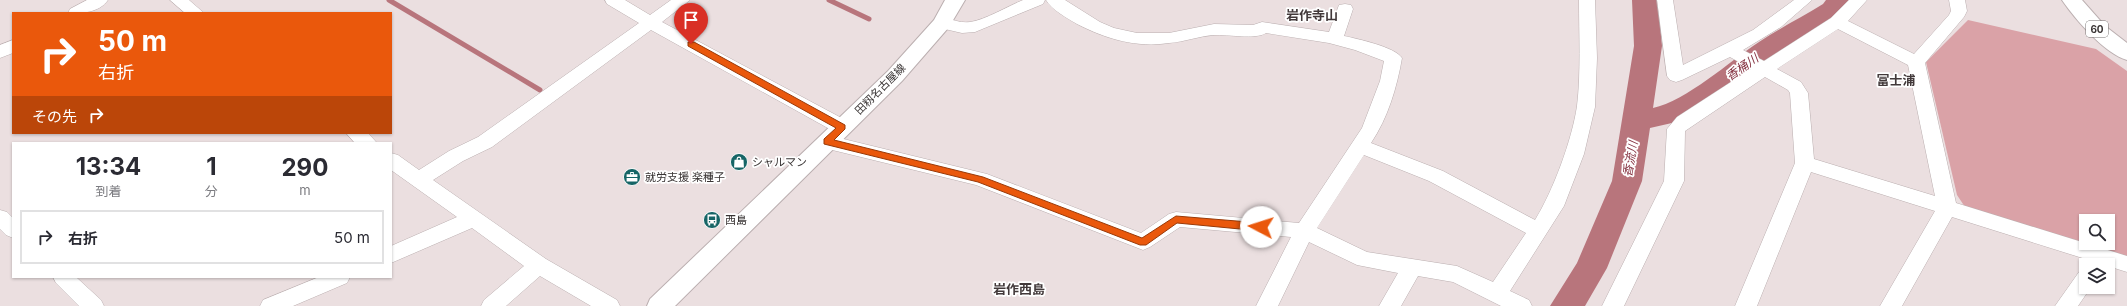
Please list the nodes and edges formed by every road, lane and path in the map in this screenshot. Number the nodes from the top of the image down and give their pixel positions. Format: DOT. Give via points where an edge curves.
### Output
graph roads {
  1 [pos="100,0"];
  2 [pos="178,0"];
  3 [pos="613,0"];
  4 [pos="682,0"];
  5 [pos="956,0"];
  6 [pos="1037,0"];
  7 [pos="1054,0"];
  8 [pos="1587,0"];
  9 [pos="1666,0"];
  10 [pos="1804,0"];
  11 [pos="1859,0"];
  12 [pos="1957,0"];
  13 [pos="2072,0"];
  14 [pos="1345,9"];
  15 [pos="78,12"];
  16 [pos="195,12"];
  17 [pos="1837,22"];
  18 [pos="651,23"];
  19 [pos="942,23"];
  20 [pos="1335,38"];
  21 [pos="12,46"];
  22 [pos="0,52"];
  23 [pos="1732,52"];
  24 [pos="2127,53"];
  25 [pos="1916,62"];
  26 [pos="1763,68"];
  27 [pos="356,134"];
  28 [pos="834,134"];
  29 [pos="367,142"];
  30 [pos="1360,146"];
  31 [pos="392,161"];
  32 [pos="1805,163"];
  33 [pos="418,180"];
  34 [pos="1947,208"];
  35 [pos="0,217"];
  36 [pos="474,218"];
  37 [pos="12,229"];
  38 [pos="1538,230"];
  39 [pos="1304,231"];
  40 [pos="392,255"];
  41 [pos="2093,258"];
  42 [pos="2115,262"];
  43 [pos="2127,264"];
  44 [pos="539,265"];
  45 [pos="1413,266"];
  46 [pos="64,278"];
  47 [pos="338,278"];
  48 [pos="2079,288"];
  49 [pos="1510,300"];
  50 [pos="94,306"];
  51 [pos="271,306"];
  52 [pos="492,306"];
  53 [pos="609,306"];
  54 [pos="659,306"];
  55 [pos="1267,306"];
  56 [pos="1390,306"];
  57 [pos="1613,306"];
  58 [pos="1746,306"];
  59 [pos="1891,306"];
  60 [pos="2066,306"];
  1 -- 15 [label="street"];
  2 -- 16 [label="street"];
  3 -- 18 [label="street"];
  4 -- 18 [label="street"];
  5 -- 19 [label="main road, 田籾名古屋線"];
  6 -- 19 [label="street" via="975,27 962,28"];
  7 -- 20 [label="street" via="1102,31 1124,37 1168,38 1208,30 1257,31 1262,27 1302,31"];
  8 -- 38 [label="street" via="1586,107 1554,206"];
  9 -- 23 [label="street" via="1676,76"];
  10 -- 23 [label="street" via="1792,12"];
  11 -- 17 [label="street"];
  12 -- 25 [label="street" via="1956,17"];
  13 -- 24 [label="main road, 60" via="2098,30"];
  14 -- 20 [label="street"];
  17 -- 25 [label="street"];
  17 -- 26 [label="street"];
  18 -- 28 [label="street"];
  18 -- 33 [label="street" via="485,142 456,156"];
  19 -- 28 [label="main road, 田籾名古屋線" via="895,76"];
  20 -- 30 [label="street" via="1393,58 1389,81 1371,129"];
  21 -- 22 [label="street"];
  23 -- 26 [label="street"];
  25 -- 34 [label="street"];
  26 -- 32 [label="street" via="1795,86 1799,93"];
  26 -- 57 [label="street" via="1676,129 1674,181"];
  27 -- 29 [label="street"];
  28 -- 39 [label="street" via="980,179 1143,242 1176,219"];
  28 -- 54 [label="main road, 田籾名古屋線"];
  30 -- 38 [label="street" via="1436,176"];
  30 -- 39 [label="street"];
  31 -- 33 [label="street"];
  32 -- 34 [label="street"];
  32 -- 58 [label="street"];
  33 -- 36 [label="street"];
  34 -- 41 [label="street"];
  34 -- 59 [label="street"];
  35 -- 37 [label="street"];
  36 -- 40 [label="street"];
  36 -- 44 [label="street"];
  38 -- 49 [label="street"];
  39 -- 45 [label="street" via="1364,259"];
  39 -- 55 [label="street"];
  42 -- 43 [label="street"];
  44 -- 52 [label="street"];
  44 -- 53 [label="street"];
  45 -- 49 [label="street" via="1456,274"];
  45 -- 56 [label="street"];
  46 -- 50 [label="street"];
  47 -- 51 [label="street"];
  48 -- 60 [label="street"];
}
